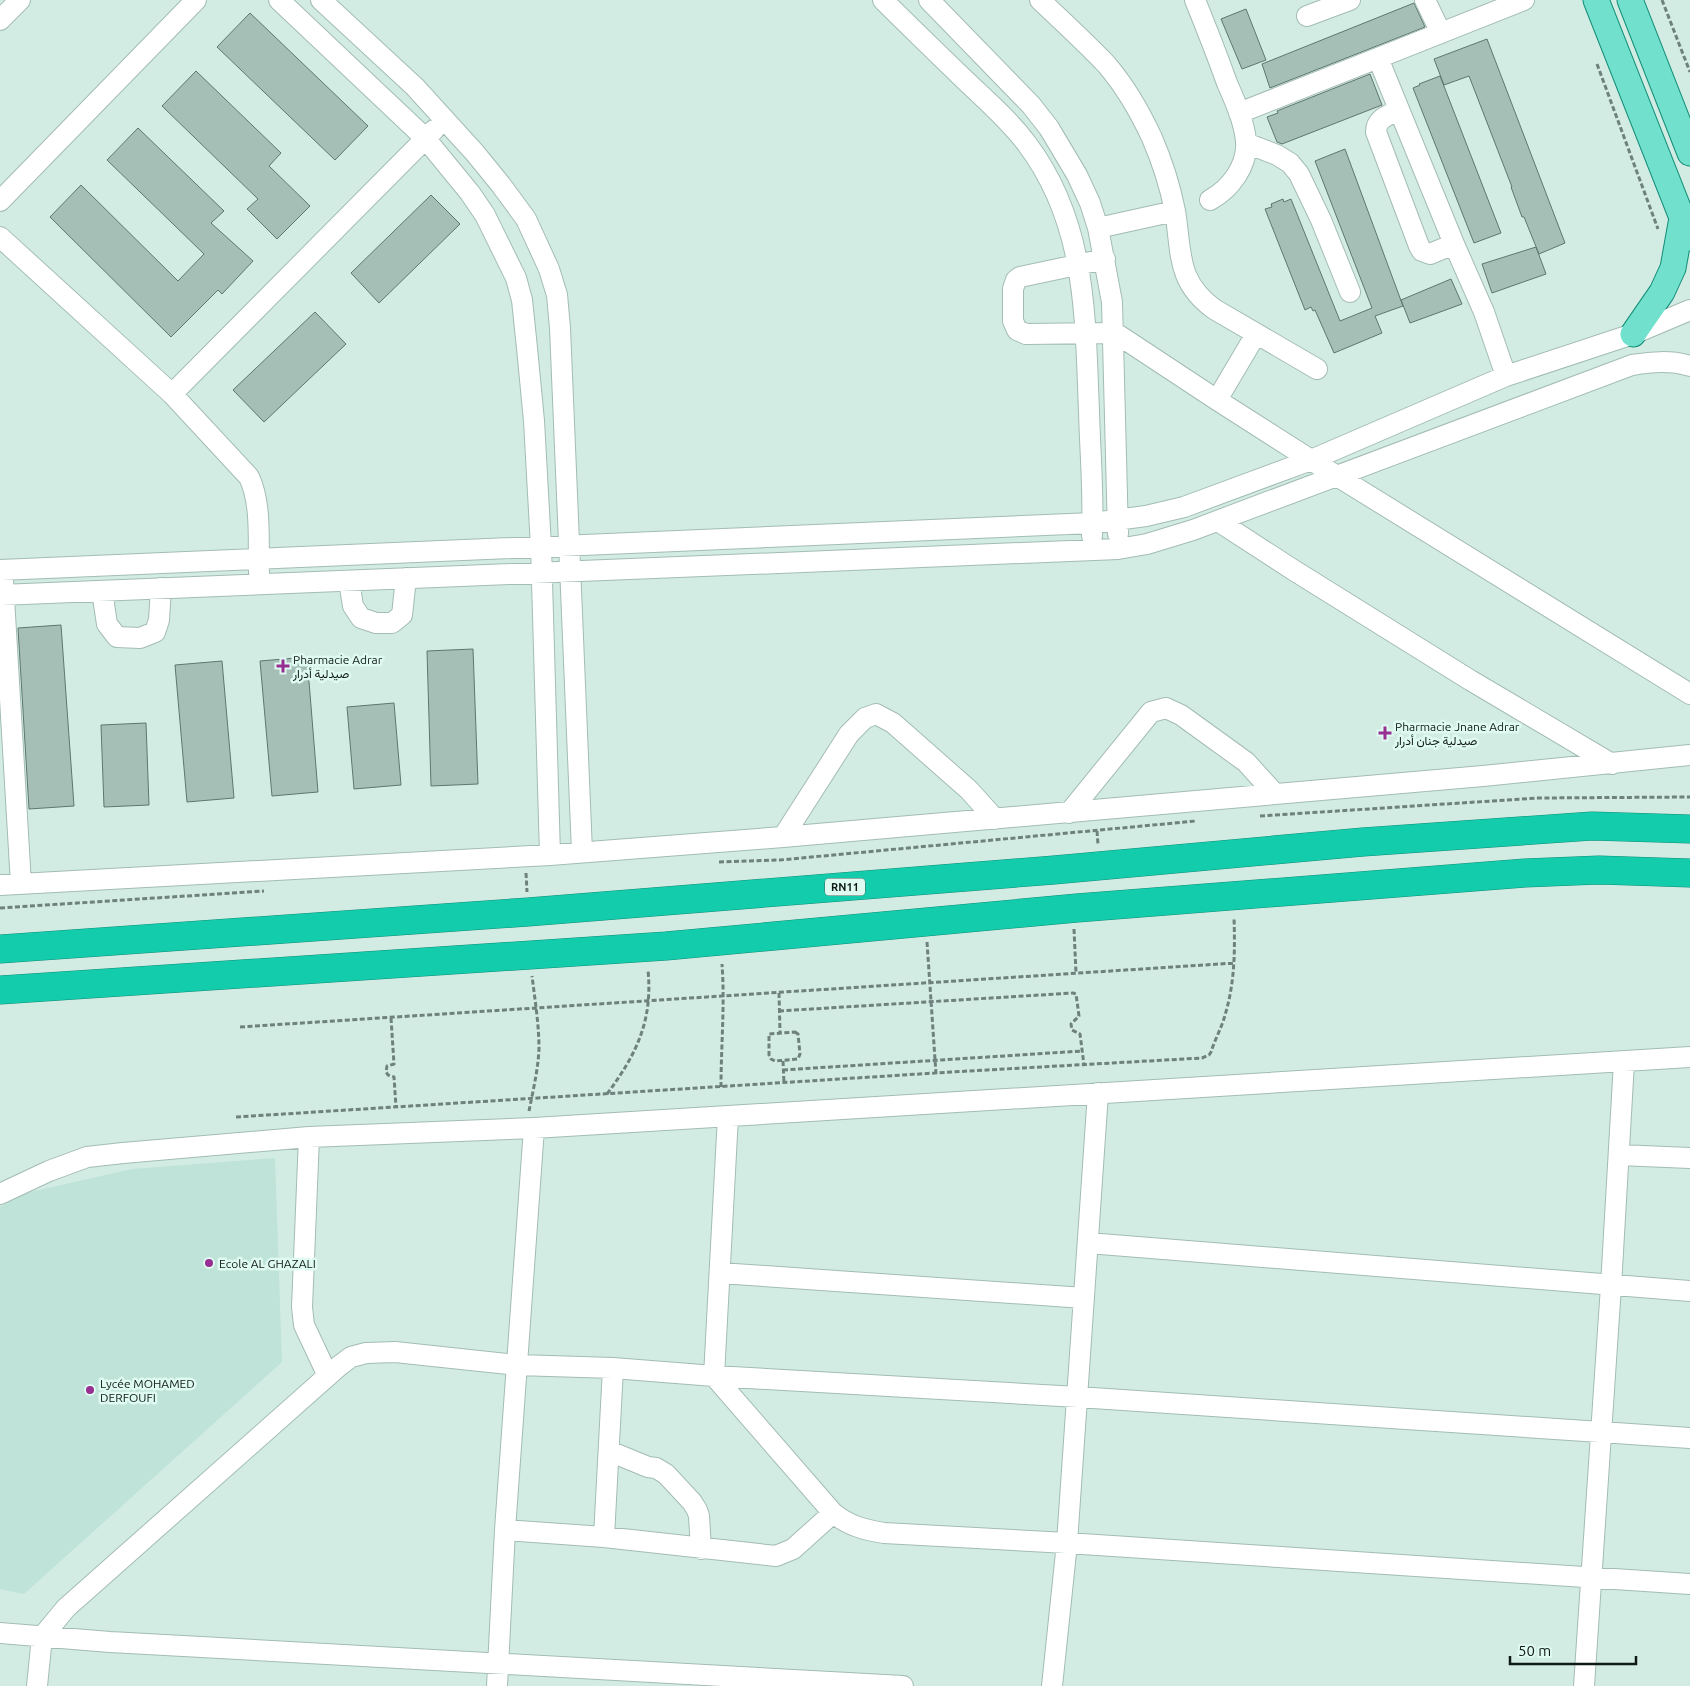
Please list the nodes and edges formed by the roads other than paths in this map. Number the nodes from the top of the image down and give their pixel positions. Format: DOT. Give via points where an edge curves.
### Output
graph roads {
  1 [pos="20,0"];
  2 [pos="196,0"];
  3 [pos="279,0"];
  4 [pos="320,0"];
  5 [pos="883,0"];
  6 [pos="1040,0"];
  7 [pos="1350,0"];
  8 [pos="1425,0"];
  9 [pos="1524,0"];
  10 [pos="1596,0"];
  11 [pos="1630,0"];
  12 [pos="1197,1"];
  13 [pos="939,3"];
  14 [pos="1307,16"];
  15 [pos="0,20"];
  16 [pos="1442,33"];
  17 [pos="1378,58"];
  18 [pos="1400,110"];
  19 [pos="1240,113"];
  20 [pos="444,119"];
  21 [pos="425,138"];
  22 [pos="1246,143"];
  23 [pos="1690,154"];
  24 [pos="1210,200"];
  25 [pos="0,201"];
  26 [pos="1175,211"];
  27 [pos="1098,228"];
  28 [pos="1686,228"];
  29 [pos="0,237"];
  30 [pos="1454,244"];
  31 [pos="1105,259"];
  32 [pos="1078,264"];
  33 [pos="1350,292"];
  34 [pos="1690,310"];
  35 [pos="1086,334"];
  36 [pos="1114,334"];
  37 [pos="1256,334"];
  38 [pos="1633,334"];
  39 [pos="1690,366"];
  40 [pos="1317,369"];
  41 [pos="1506,376"];
  42 [pos="172,394"];
  43 [pos="1217,400"];
  44 [pos="1311,460"];
  45 [pos="1339,476"];
  46 [pos="1119,520"];
  47 [pos="1218,521"];
  48 [pos="1093,522"];
  49 [pos="569,546"];
  50 [pos="541,548"];
  51 [pos="1118,548"];
  52 [pos="1092,550"];
  53 [pos="258,559"];
  54 [pos="1,570"];
  55 [pos="570,571"];
  56 [pos="542,572"];
  57 [pos="406,578"];
  58 [pos="349,581"];
  59 [pos="259,584"];
  60 [pos="161,588"];
  61 [pos="102,591"];
  62 [pos="2,595"];
  63 [pos="1690,694"];
  64 [pos="1690,755"];
  65 [pos="1612,764"];
  66 [pos="1275,794"];
  67 [pos="1069,812"];
  68 [pos="994,819"];
  69 [pos="1690,829"];
  70 [pos="783,837"];
  71 [pos="582,852"];
  72 [pos="550,855"];
  73 [pos="1690,873"];
  74 [pos="21,884"];
  75 [pos="0,885"];
  76 [pos="0,949"];
  77 [pos="0,990"];
  78 [pos="1690,1058"];
  79 [pos="1624,1062"];
  80 [pos="1098,1094"];
  81 [pos="728,1116"];
  82 [pos="530,1128"];
  83 [pos="309,1137"];
  84 [pos="1619,1155"];
  85 [pos="1690,1158"];
  86 [pos="0,1194"];
  87 [pos="1088,1243"];
  88 [pos="720,1273"];
  89 [pos="1611,1286"];
  90 [pos="1690,1291"];
  91 [pos="1084,1298"];
  92 [pos="517,1365"];
  93 [pos="613,1368"];
  94 [pos="328,1376"];
  95 [pos="714,1376"];
  96 [pos="1078,1397"];
  97 [pos="1601,1433"];
  98 [pos="1690,1438"];
  99 [pos="609,1451"];
  100 [pos="833,1513"];
  101 [pos="505,1530"];
  102 [pos="604,1537"];
  103 [pos="1067,1543"];
  104 [pos="701,1549"];
  105 [pos="1591,1578"];
  106 [pos="1690,1584"];
  107 [pos="0,1633"];
  108 [pos="42,1637"];
  109 [pos="499,1664"];
  110 [pos="37,1686"];
  111 [pos="497,1686"];
  112 [pos="899,1686"];
  113 [pos="903,1686"];
  114 [pos="1052,1686"];
  115 [pos="1584,1686"];
  1 -- 15 [label="street"];
  2 -- 25 [label="street"];
  3 -- 21 [label="street"];
  4 -- 20 [label="street"];
  5 -- 32 [label="street" via="1027,143 1058,195 1071,230"];
  6 -- 26 [label="street" via="1106,65 1127,92 1152,138"];
  7 -- 14 [label="street"];
  8 -- 16 [label="street"];
  9 -- 16 [label="street"];
  10 -- 28 [label="main road"];
  11 -- 23 [label="main road"];
  12 -- 19 [label="street"];
  13 -- 27 [label="street" via="1049,128 1077,175"];
  16 -- 17 [label="street"];
  17 -- 18 [label="street"];
  17 -- 19 [label="street"];
  18 -- 30 [label="street"];
  18 -- 30 [label="street" via="1380,120 1376,132 1419,246 1430,254"];
  19 -- 22 [label="street"];
  20 -- 21 [label="street"];
  20 -- 49 [label="street" via="526,219 557,295"];
  21 -- 42 [label="street"];
  21 -- 50 [label="street" via="486,215 516,278 522,300 534,421"];
  22 -- 24 [label="street" via="1238,174 1230,185"];
  22 -- 33 [label="street" via="1277,154 1299,174"];
  26 -- 27 [label="street"];
  26 -- 37 [label="street" via="1183,267 1193,290 1214,309"];
  27 -- 31 [label="street"];
  28 -- 38 [label="main road" via="1662,292"];
  29 -- 42 [label="street"];
  30 -- 41 [label="street" via="1484,312"];
  31 -- 32 [label="street"];
  31 -- 36 [label="street"];
  32 -- 35 [label="street"];
  32 -- 35 [label="street" via="1020,277 1013,289 1013,321 1017,330 1026,334"];
  34 -- 38 [label="street"];
  35 -- 36 [label="street"];
  35 -- 48 [label="street"];
  36 -- 43 [label="street"];
  36 -- 46 [label="street"];
  37 -- 40 [label="street"];
  37 -- 43 [label="street"];
  38 -- 41 [label="street"];
  39 -- 45 [label="street" via="1655,362 1632,365"];
  41 -- 44 [label="street"];
  42 -- 53 [label="street" via="249,478 255,489"];
  43 -- 44 [label="street"];
  44 -- 45 [label="street"];
  44 -- 46 [label="street" via="1184,506"];
  45 -- 47 [label="street"];
  45 -- 63 [label="street"];
  46 -- 48 [label="street"];
  46 -- 51 [label="street"];
  47 -- 51 [label="street" via="1147,544"];
  47 -- 65 [label="street" via="1470,680"];
  48 -- 49 [label="street"];
  48 -- 52 [label="street"];
  49 -- 50 [label="street"];
  49 -- 55 [label="street"];
  50 -- 53 [label="street"];
  50 -- 56 [label="street"];
  51 -- 52 [label="street"];
  52 -- 55 [label="street"];
  53 -- 54 [label="street"];
  53 -- 59 [label="street"];
  54 -- 62 [label="street"];
  55 -- 56 [label="street"];
  55 -- 71 [label="street"];
  56 -- 57 [label="street"];
  56 -- 72 [label="street"];
  57 -- 58 [label="street"];
  57 -- 58 [label="street" via="402,615 392,623 376,623 361,618 353,606"];
  58 -- 59 [label="street"];
  59 -- 60 [label="street"];
  60 -- 61 [label="street"];
  60 -- 61 [label="street" via="155,632 140,638 117,637 107,624"];
  61 -- 62 [label="street"];
  62 -- 74 [label="street"];
  64 -- 65 [label="street"];
  65 -- 66 [label="street"];
  66 -- 67 [label="street"];
  66 -- 67 [label="street" via="1246,762 1181,715 1166,708 1152,712"];
  67 -- 68 [label="street"];
  68 -- 70 [label="street"];
  68 -- 70 [label="street" via="969,790 893,723 876,714 865,718 849,734"];
  69 -- 76 [label="highway, RN11" via="1592,826 1383,840 528,912"];
  70 -- 71 [label="street"];
  71 -- 72 [label="street"];
  72 -- 74 [label="street"];
  73 -- 77 [label="highway" via="1608,870 1525,873 1077,908 666,946"];
  74 -- 75 [label="street"];
  78 -- 79 [label="street"];
  79 -- 80 [label="street"];
  79 -- 84 [label="street"];
  80 -- 81 [label="street"];
  80 -- 87 [label="street"];
  81 -- 82 [label="street"];
  81 -- 88 [label="street"];
  82 -- 83 [label="street"];
  82 -- 92 [label="street"];
  83 -- 86 [label="street" via="87,1158 49,1171"];
  83 -- 94 [label="street" via="302,1306 304,1325"];
  84 -- 85 [label="street"];
  84 -- 89 [label="street"];
  87 -- 89 [label="street"];
  87 -- 91 [label="street"];
  88 -- 91 [label="street"];
  88 -- 95 [label="street"];
  89 -- 90 [label="street"];
  89 -- 97 [label="street"];
  91 -- 96 [label="street"];
  92 -- 93 [label="street"];
  92 -- 94 [label="street" via="395,1352 366,1353 351,1357"];
  92 -- 101 [label="street"];
  93 -- 95 [label="street"];
  93 -- 99 [label="street"];
  94 -- 108 [label="street" via="66,1608"];
  95 -- 96 [label="street"];
  95 -- 100 [label="street"];
  96 -- 97 [label="street"];
  96 -- 103 [label="street"];
  97 -- 98 [label="street"];
  97 -- 105 [label="street"];
  99 -- 102 [label="street"];
  99 -- 104 [label="street" via="666,1474 697,1510"];
  100 -- 103 [label="street" via="844,1522 884,1533"];
  100 -- 104 [label="street" via="792,1549 776,1556"];
  101 -- 102 [label="street"];
  101 -- 109 [label="street"];
  102 -- 104 [label="street"];
  103 -- 105 [label="street"];
  103 -- 114 [label="street"];
  105 -- 106 [label="street"];
  105 -- 115 [label="street"];
  107 -- 108 [label="street"];
  108 -- 109 [label="street"];
  108 -- 110 [label="street"];
  109 -- 111 [label="street"];
  109 -- 112 [label="street"];
  112 -- 113 [label="street"];
}
